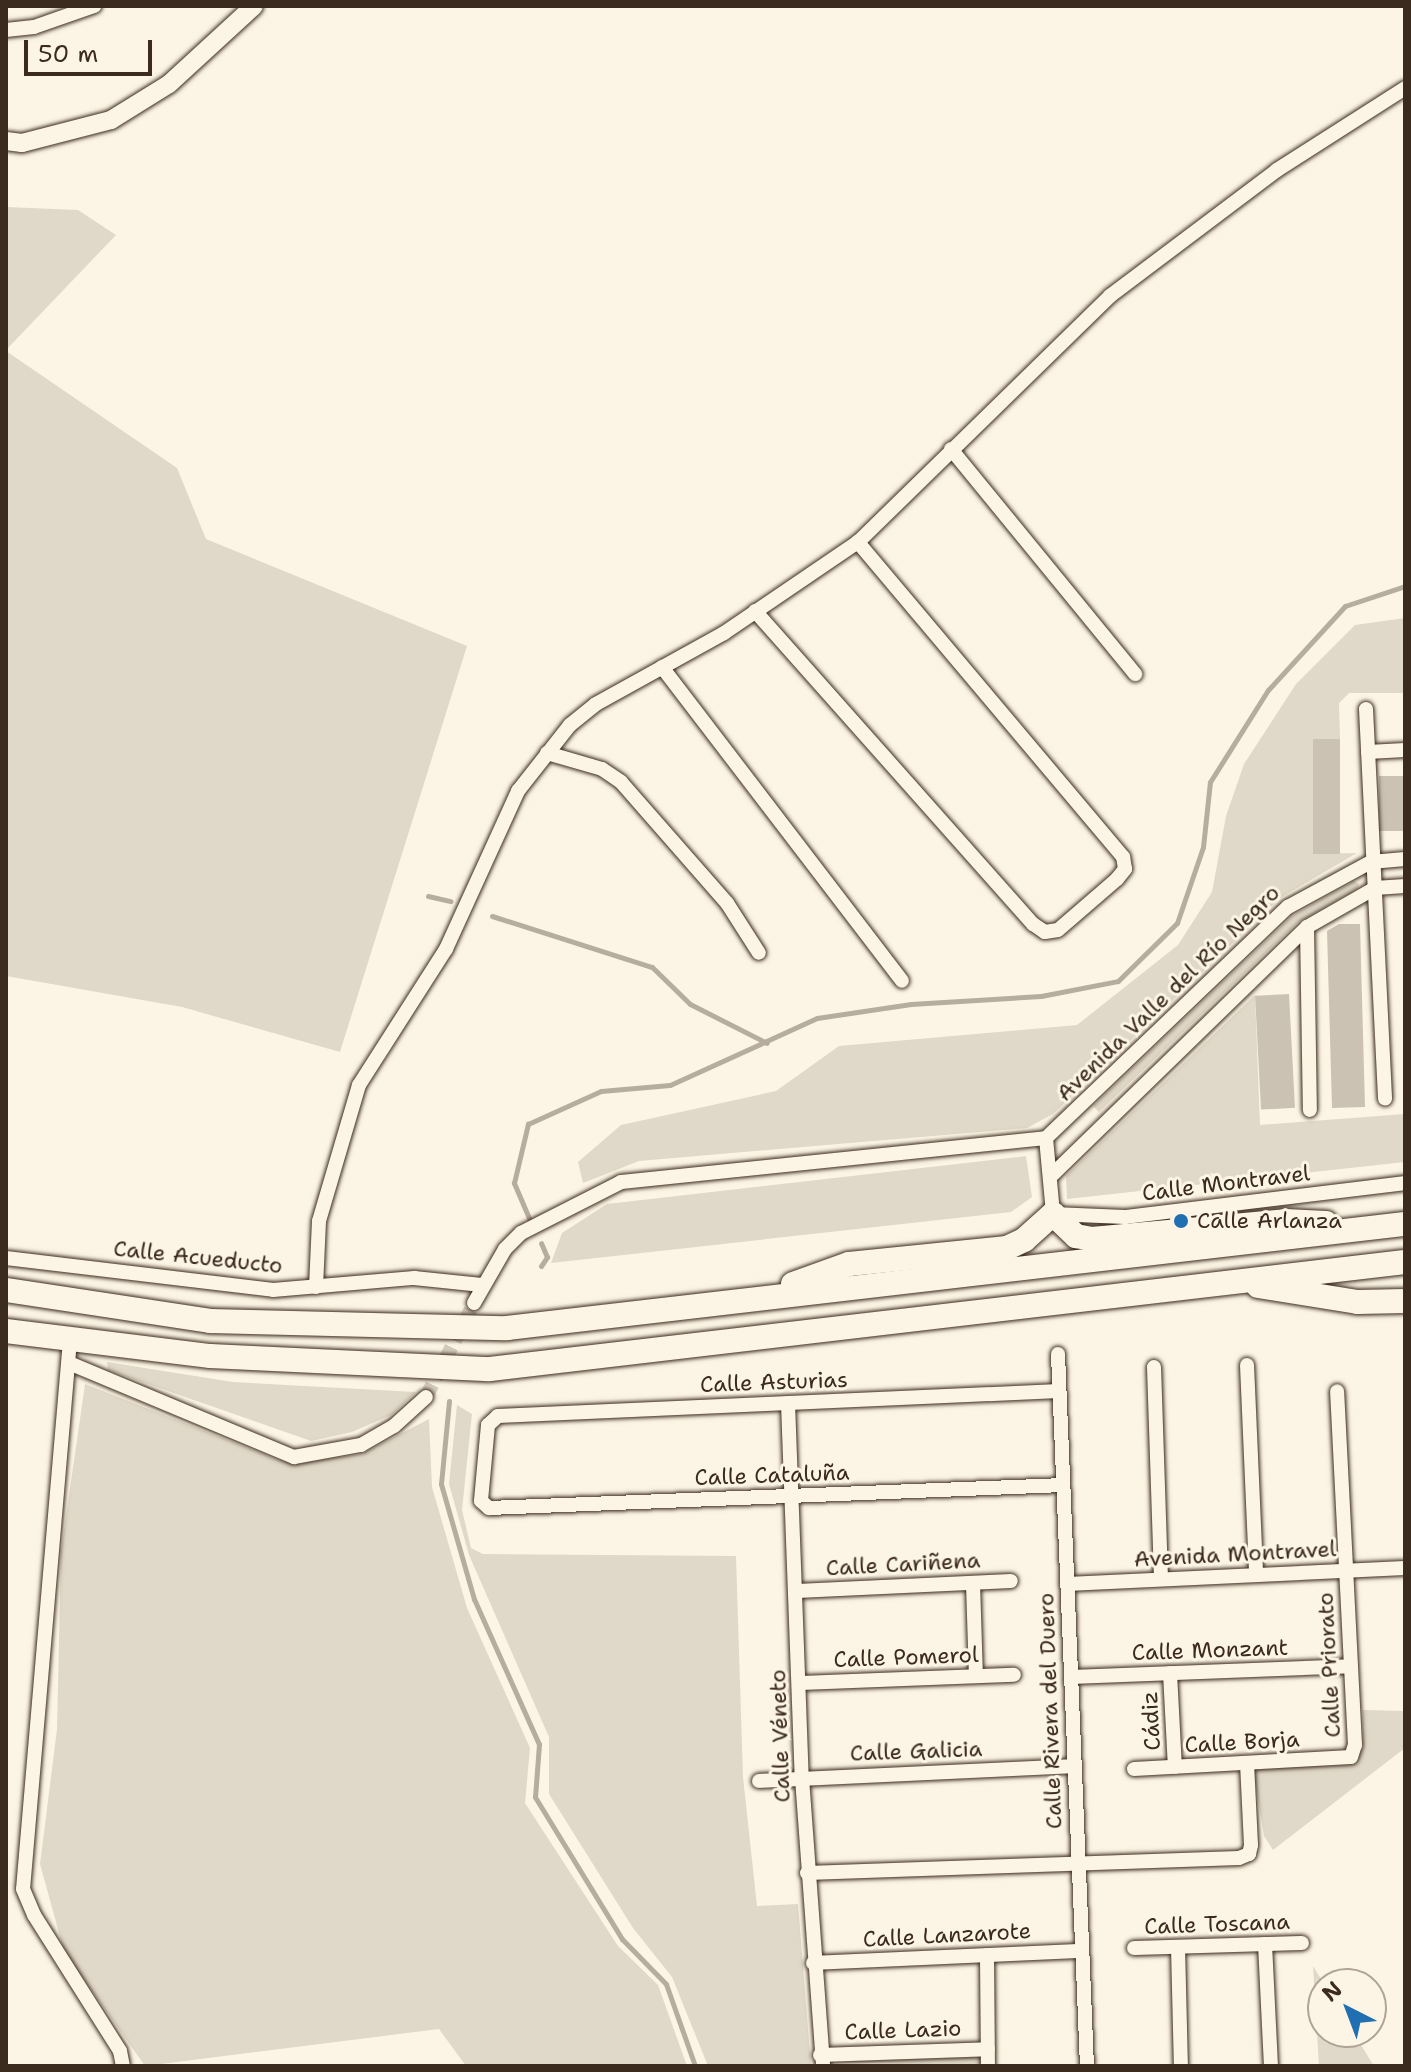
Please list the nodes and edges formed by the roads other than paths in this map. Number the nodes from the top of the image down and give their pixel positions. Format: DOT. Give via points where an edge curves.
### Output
graph roads {
  1 [pos="94,6"];
  2 [pos="254,6"];
  3 [pos="6,30"];
  4 [pos="1405,88"];
  5 [pos="6,141"];
  6 [pos="951,449"];
  7 [pos="858,542"];
  8 [pos="755,611"];
  9 [pos="662,667"];
  10 [pos="1135,674"];
  11 [pos="1366,709"];
  12 [pos="1405,750"];
  13 [pos="1368,752"];
  14 [pos="547,753"];
  15 [pos="1405,859"];
  16 [pos="1371,862"];
  17 [pos="1405,886"];
  18 [pos="1375,888"];
  19 [pos="1307,927"];
  20 [pos="759,953"];
  21 [pos="902,981"];
  22 [pos="1385,1099"];
  23 [pos="1310,1110"];
  24 [pos="1072,1115"];
  25 [pos="1088,1134"];
  26 [pos="1046,1138"];
  27 [pos="1051,1176"];
  28 [pos="1405,1183"];
  29 [pos="1053,1214"];
  30 [pos="1405,1224"];
  31 [pos="1356,1230"];
  32 [pos="6,1258"];
  33 [pos="1405,1262"];
  34 [pos="1240,1282"];
  35 [pos="482,1285"];
  36 [pos="316,1287"];
  37 [pos="6,1290"];
  38 [pos="749,1299"];
  39 [pos="1405,1301"];
  40 [pos="474,1303"];
  41 [pos="6,1331"];
  42 [pos="69,1351"];
  43 [pos="1058,1354"];
  44 [pos="1247,1365"];
  45 [pos="1154,1367"];
  46 [pos="1059,1391"];
  47 [pos="1337,1391"];
  48 [pos="426,1397"];
  49 [pos="788,1403"];
  50 [pos="1063,1485"];
  51 [pos="792,1496"];
  52 [pos="483,1506"];
  53 [pos="1405,1568"];
  54 [pos="1347,1571"];
  55 [pos="1256,1575"];
  56 [pos="1161,1579"];
  57 [pos="1011,1581"];
  58 [pos="973,1583"];
  59 [pos="1067,1584"];
  60 [pos="797,1591"];
  61 [pos="1351,1666"];
  62 [pos="1170,1673"];
  63 [pos="1014,1675"];
  64 [pos="976,1676"];
  65 [pos="1071,1677"];
  66 [pos="801,1683"];
  67 [pos="1351,1757"];
  68 [pos="1247,1764"];
  69 [pos="1075,1766"];
  70 [pos="1175,1767"];
  71 [pos="1134,1769"];
  72 [pos="802,1778"];
  73 [pos="759,1781"];
  74 [pos="1076,1862"];
  75 [pos="807,1873"];
  76 [pos="1302,1943"];
  77 [pos="1265,1944"];
  78 [pos="1178,1947"];
  79 [pos="1134,1948"];
  80 [pos="1082,1951"];
  81 [pos="987,1955"];
  82 [pos="813,1963"];
  83 [pos="988,2049"];
  84 [pos="821,2061"];
  85 [pos="123,2066"];
  86 [pos="988,2066"];
  87 [pos="1087,2066"];
  88 [pos="1181,2066"];
  89 [pos="1271,2066"];
  1 -- 3 [label="street" via="34,27"];
  2 -- 5 [label="street" via="169,84 111,120 22,143"];
  4 -- 6 [label="street" via="1277,170 1110,296"];
  6 -- 7 [label="street"];
  6 -- 10 [label="street"];
  7 -- 8 [label="street"];
  7 -- 8 [label="street" via="1123,857 1125,869 1117,879 1058,930 1045,932 1033,924"];
  8 -- 9 [label="street"];
  9 -- 14 [label="street" via="596,704"];
  9 -- 21 [label="street"];
  11 -- 13 [label="street"];
  12 -- 13 [label="street"];
  13 -- 16 [label="street"];
  14 -- 20 [label="street" via="602,769 621,782 727,903"];
  14 -- 36 [label="street" via="518,791 446,949 359,1085 319,1221"];
  15 -- 16 [label="street, Avenida Valle del Río Negro"];
  16 -- 18 [label="street"];
  16 -- 24 [label="street, Avenida Valle del Río Negro" via="1288,907"];
  17 -- 18 [label="street, Avenida Valle del Río Negro"];
  18 -- 19 [label="street, Avenida Valle del Río Negro"];
  18 -- 22 [label="street"];
  19 -- 23 [label="street"];
  19 -- 25 [label="street, Avenida Valle del Río Negro"];
  24 -- 25 [label="street" via="1085,1119"];
  24 -- 26 [label="street, Avenida Valle del Río Negro"];
  25 -- 27 [label="street, Avenida Valle del Río Negro"];
  26 -- 27 [label="street"];
  26 -- 35 [label="street" via="621,1182 521,1233"];
  27 -- 29 [label="street"];
  28 -- 29 [label="street, Calle Montravel" via="1125,1217"];
  29 -- 31 [label="highway" via="1076,1236 1092,1239 1301,1220"];
  29 -- 38 [label="highway" via="1007,1248 849,1264"];
  30 -- 31 [label="highway"];
  31 -- 38 [label="highway"];
  32 -- 36 [label="street, Calle Acueducto" via="273,1290"];
  33 -- 34 [label="highway"];
  34 -- 39 [label="highway" via="1318,1298"];
  34 -- 42 [label="highway" via="490,1369"];
  35 -- 36 [label="street, Calle Acueducto" via="414,1278"];
  35 -- 40 [label="street"];
  37 -- 38 [label="highway" via="210,1321 432,1330 507,1328"];
  41 -- 42 [label="highway"];
  42 -- 48 [label="street" via="294,1457 361,1445 394,1426"];
  42 -- 85 [label="street" via="23,1889 120,2051"];
  43 -- 46 [label="street, Calle Rivera del Duero"];
  44 -- 55 [label="street"];
  45 -- 56 [label="street"];
  46 -- 49 [label="street, Calle Asturias"];
  46 -- 50 [label="street, Calle Rivera del Duero"];
  47 -- 54 [label="street, Calle Priorato"];
  49 -- 51 [label="street, Calle Véneto"];
  49 -- 52 [label="street, Calle Asturias" via="491,1418"];
  50 -- 51 [label="street, Calle Cataluña"];
  50 -- 59 [label="street, Calle Rivera del Duero"];
  51 -- 52 [label="street, Calle Cataluña"];
  51 -- 60 [label="street, Calle Véneto"];
  53 -- 54 [label="street, Avenida Montravel"];
  54 -- 55 [label="street, Avenida Montravel"];
  54 -- 61 [label="street, Calle Priorato"];
  55 -- 56 [label="street, Avenida Montravel"];
  56 -- 59 [label="street, Avenida Montravel"];
  57 -- 58 [label="street, Calle Cariñena"];
  58 -- 60 [label="street, Calle Cariñena"];
  58 -- 64 [label="street"];
  59 -- 65 [label="street, Calle Rivera del Duero"];
  60 -- 66 [label="street, Calle Véneto"];
  61 -- 62 [label="street, Calle Monzant"];
  61 -- 67 [label="street, Calle Priorato"];
  62 -- 65 [label="street, Calle Monzant"];
  62 -- 70 [label="street, Cádiz"];
  63 -- 64 [label="street, Calle Pomerol"];
  64 -- 66 [label="street, Calle Pomerol"];
  65 -- 69 [label="street, Calle Rivera del Duero"];
  66 -- 72 [label="street, Calle Véneto"];
  67 -- 68 [label="street, Calle Borja"];
  68 -- 70 [label="street, Calle Borja"];
  68 -- 74 [label="street" via="1249,1854"];
  69 -- 72 [label="street, Calle Galicia"];
  69 -- 74 [label="street, Calle Rivera del Duero"];
  70 -- 71 [label="street, Calle Borja"];
  72 -- 73 [label="street, Calle Galicia"];
  72 -- 75 [label="street, Calle Véneto"];
  74 -- 75 [label="street"];
  74 -- 80 [label="street, Calle Rivera del Duero"];
  75 -- 82 [label="street, Calle Véneto"];
  76 -- 77 [label="street, Calle Toscana"];
  77 -- 78 [label="street, Calle Toscana"];
  77 -- 89 [label="street"];
  78 -- 79 [label="street, Calle Toscana"];
  78 -- 88 [label="street"];
  80 -- 81 [label="street, Calle Lanzarote"];
  80 -- 87 [label="street, Calle Rivera del Duero"];
  81 -- 82 [label="street, Calle Lanzarote"];
  81 -- 83 [label="street"];
  82 -- 84 [label="street, Calle Véneto"];
  83 -- 84 [label="street, Calle Lazio"];
  83 -- 86 [label="street"];
}
